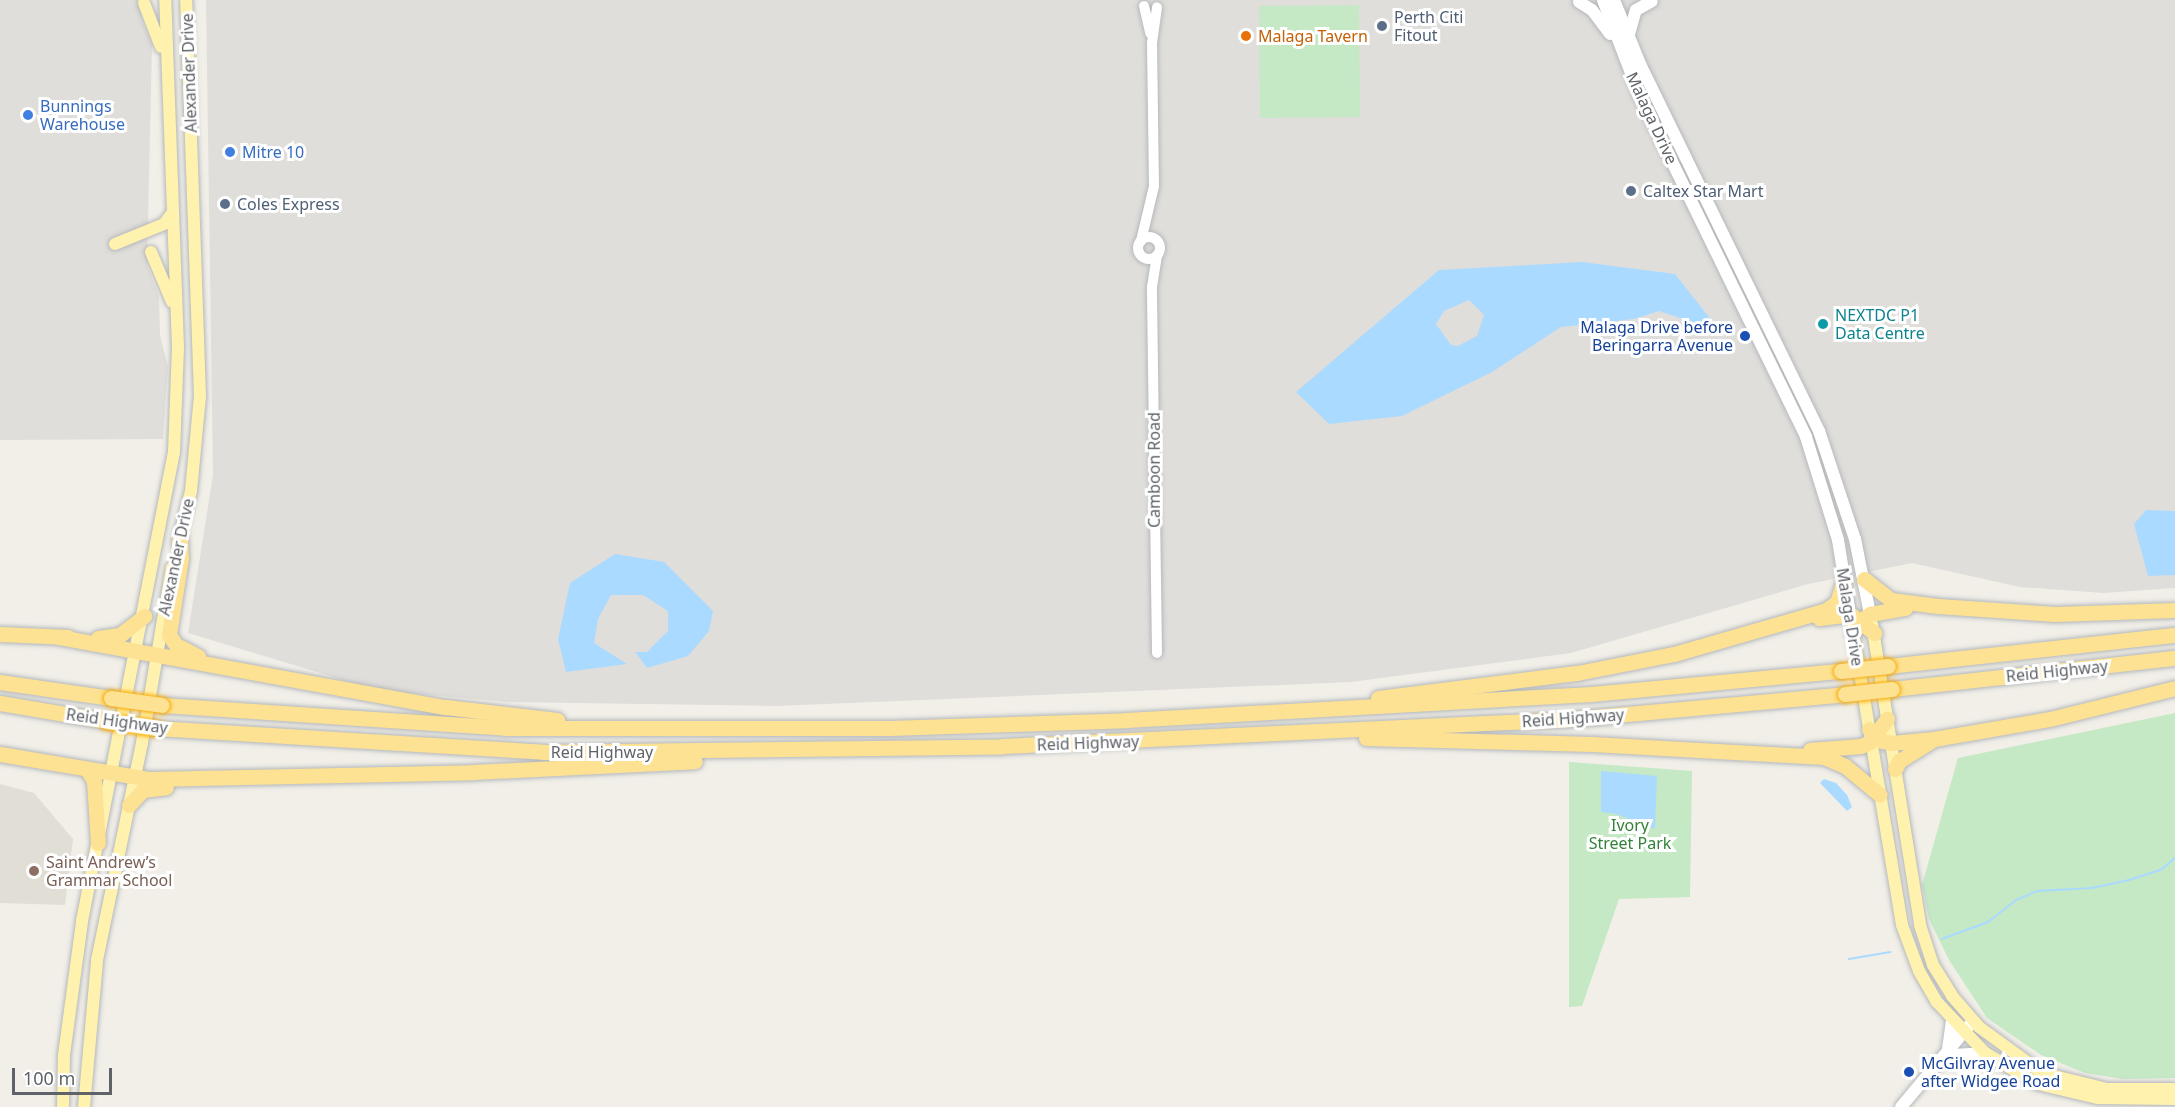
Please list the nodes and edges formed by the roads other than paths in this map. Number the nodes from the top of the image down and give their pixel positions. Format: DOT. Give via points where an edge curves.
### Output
graph roads {
  1 [pos="165,0"];
  2 [pos="186,0"];
  3 [pos="1603,0"];
  4 [pos="1614,0"];
  5 [pos="1652,1"];
  6 [pos="1579,2"];
  7 [pos="144,3"];
  8 [pos="1143,3"];
  9 [pos="1159,3"];
  10 [pos="1629,39"];
  11 [pos="1152,43"];
  12 [pos="1625,61"];
  13 [pos="168,64"];
  14 [pos="1152,204"];
  15 [pos="173,212"];
  16 [pos="1156,240"];
  17 [pos="1141,241"];
  18 [pos="115,244"];
  19 [pos="151,252"];
  20 [pos="1157,255"];
  21 [pos="1142,256"];
  22 [pos="1152,286"];
  23 [pos="177,314"];
  24 [pos="180,535"];
  25 [pos="1864,579"];
  26 [pos="1844,580"];
  27 [pos="1938,606"];
  28 [pos="2175,610"];
  29 [pos="144,616"];
  30 [pos="1860,616"];
  31 [pos="1784,624"];
  32 [pos="1853,633"];
  33 [pos="1874,633"];
  34 [pos="0,634"];
  35 [pos="2175,635"];
  36 [pos="59,637"];
  37 [pos="137,651"];
  38 [pos="1157,653"];
  39 [pos="156,654"];
  40 [pos="2175,658"];
  41 [pos="220,665"];
  42 [pos="0,682"];
  43 [pos="2175,688"];
  44 [pos="0,704"];
  45 [pos="1202,715"];
  46 [pos="1887,719"];
  47 [pos="889,728"];
  48 [pos="1285,734"];
  49 [pos="1871,736"];
  50 [pos="1934,739"];
  51 [pos="1892,743"];
  52 [pos="835,749"];
  53 [pos="1770,752"];
  54 [pos="0,754"];
  55 [pos="1895,769"];
  56 [pos="88,771"];
  57 [pos="112,775"];
  58 [pos="135,777"];
  59 [pos="259,777"];
  60 [pos="1880,795"];
  61 [pos="129,804"];
  62 [pos="98,843"];
  63 [pos="97,960"];
  64 [pos="69,1008"];
  65 [pos="1952,1021"];
  66 [pos="1976,1024"];
  67 [pos="1966,1035"];
  68 [pos="1948,1054"];
  69 [pos="1995,1060"];
  70 [pos="2175,1089"];
  71 [pos="2175,1099"];
  72 [pos="1906,1104"];
  73 [pos="63,1107"];
  74 [pos="84,1107"];
  1 -- 13 [label="main road, Alexander Drive"];
  2 -- 24 [label="main road, Alexander Drive" via="200,396 191,490"];
  3 -- 12 [label="main road, Malaga Drive"];
  4 -- 10 [label="main road, Malaga Drive"];
  5 -- 10 [label="main road" via="1632,16"];
  6 -- 12 [label="main road" via="1597,15"];
  7 -- 13 [label="main road"];
  8 -- 9 [label="street"];
  8 -- 11 [label="street"];
  9 -- 11 [label="street"];
  10 -- 25 [label="main road, Malaga Drive" via="1819,431"];
  11 -- 14 [label="street"];
  12 -- 26 [label="main road, Malaga Drive" via="1806,437 1838,540"];
  13 -- 15 [label="main road, Alexander Drive"];
  14 -- 16 [label="street"];
  14 -- 17 [label="street"];
  15 -- 18 [label="main road" via="164,224"];
  15 -- 23 [label="main road, Alexander Drive"];
  16 -- 17 [label="street"];
  16 -- 20 [label="street"];
  17 -- 21 [label="street" via="1138,248"];
  19 -- 23 [label="main road"];
  20 -- 21 [label="street" via="1148,259"];
  20 -- 22 [label="street, Camboon Road"];
  21 -- 22 [label="street, Camboon Road"];
  22 -- 38 [label="street, Camboon Road"];
  23 -- 29 [label="main road, Alexander Drive" via="174,452"];
  24 -- 39 [label="main road, Alexander Drive"];
  24 -- 41 [label="highway" via="181,558 169,635 182,650"];
  25 -- 27 [label="highway" via="1891,600"];
  25 -- 30 [label="main road, Malaga Drive"];
  26 -- 30 [label="main road, Malaga Drive"];
  26 -- 31 [label="highway" via="1833,606"];
  27 -- 28 [label="highway" via="2055,614"];
  27 -- 30 [label="highway" via="1880,610"];
  29 -- 36 [label="highway" via="130,630 111,638"];
  29 -- 37 [label="main road, Alexander Drive"];
  30 -- 31 [label="highway"];
  30 -- 32 [label="highway"];
  30 -- 33 [label="highway"];
  31 -- 45 [label="highway" via="1674,654 1577,673"];
  32 -- 49 [label="main road, Malaga Drive"];
  33 -- 46 [label="main road, Malaga Drive"];
  34 -- 36 [label="highway"];
  35 -- 45 [label="highway, Reid Highway, bridge" via="1591,694"];
  36 -- 37 [label="highway"];
  37 -- 39 [label="highway"];
  37 -- 57 [label="main road, Alexander Drive"];
  39 -- 41 [label="highway"];
  39 -- 58 [label="main road, Alexander Drive"];
  40 -- 48 [label="highway, Reid Highway, bridge" via="1572,719"];
  41 -- 47 [label="highway" via="507,716 744,724 859,720"];
  42 -- 47 [label="highway, Reid Highway, bridge" via="162,705 505,728"];
  43 -- 50 [label="highway" via="2050,719"];
  44 -- 52 [label="highway, Reid Highway, bridge" via="156,728 504,751"];
  45 -- 47 [label="highway, Reid Highway"];
  46 -- 49 [label="highway"];
  46 -- 51 [label="main road, Malaga Drive"];
  48 -- 52 [label="highway, Reid Highway"];
  48 -- 53 [label="highway"];
  49 -- 51 [label="highway"];
  49 -- 53 [label="highway" via="1851,747"];
  49 -- 60 [label="main road, Malaga Drive"];
  50 -- 51 [label="highway"];
  50 -- 55 [label="highway" via="1899,760"];
  51 -- 55 [label="main road, Malaga Drive"];
  52 -- 59 [label="highway" via="552,769"];
  53 -- 60 [label="highway" via="1834,761"];
  54 -- 56 [label="highway"];
  55 -- 66 [label="main road, Malaga Drive" via="1927,947 1952,996"];
  56 -- 57 [label="highway"];
  56 -- 62 [label="highway" via="94,781"];
  57 -- 58 [label="highway"];
  57 -- 62 [label="main road, Alexander Drive"];
  58 -- 59 [label="highway"];
  58 -- 61 [label="main road, Alexander Drive"];
  59 -- 61 [label="highway" via="143,790"];
  60 -- 65 [label="main road, Malaga Drive" via="1902,925 1919,971"];
  61 -- 63 [label="main road, Alexander Drive"];
  62 -- 64 [label="main road, Alexander Drive"];
  63 -- 64 [label="main road" via="90,950 83,953 75,1000"];
  63 -- 74 [label="main road, Alexander Drive"];
  64 -- 73 [label="main road, Alexander Drive"];
  65 -- 67 [label="main road, Malaga Drive"];
  65 -- 68 [label="main road"];
  66 -- 67 [label="main road"];
  66 -- 70 [label="main road, Malaga Drive" via="2011,1053 2062,1080 2107,1089"];
  67 -- 68 [label="main road"];
  67 -- 69 [label="main road, Malaga Drive"];
  68 -- 69 [label="main road"];
  68 -- 72 [label="main road"];
  69 -- 71 [label="main road, Malaga Drive" via="2038,1083 2079,1095"];
}
